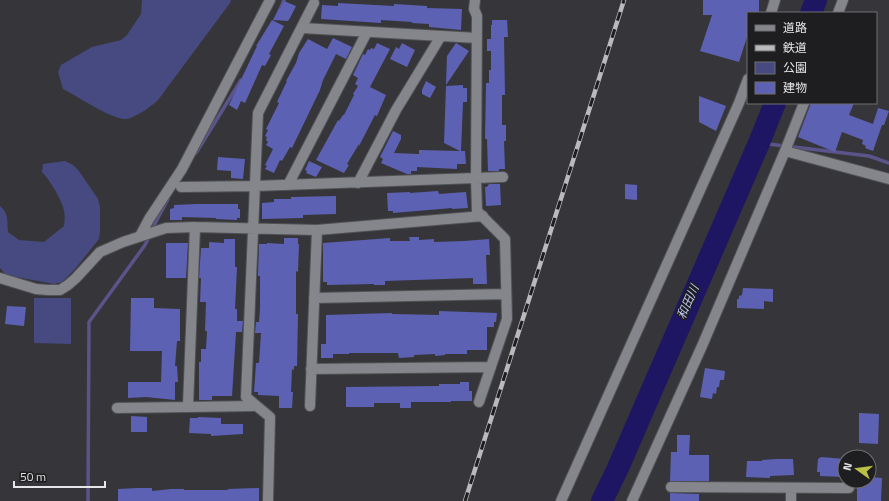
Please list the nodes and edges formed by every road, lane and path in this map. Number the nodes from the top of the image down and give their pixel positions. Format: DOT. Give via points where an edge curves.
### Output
graph roads {
  1 [pos="270,0"];
  2 [pos="475,0"];
  3 [pos="775,0"];
  4 [pos="843,0"];
  5 [pos="314,3"];
  6 [pos="771,12"];
  7 [pos="838,12"];
  8 [pos="302,28"];
  9 [pos="367,32"];
  10 [pos="441,36"];
  11 [pos="477,38"];
  12 [pos="747,81"];
  13 [pos="804,104"];
  14 [pos="785,151"];
  15 [pos="503,177"];
  16 [pos="476,178"];
  17 [pos="889,179"];
  18 [pos="358,182"];
  19 [pos="288,185"];
  20 [pos="255,186"];
  21 [pos="181,187"];
  22 [pos="483,216"];
  23 [pos="195,227"];
  24 [pos="253,229"];
  25 [pos="317,230"];
  26 [pos="140,236"];
  27 [pos="0,278"];
  28 [pos="506,294"];
  29 [pos="314,298"];
  30 [pos="491,367"];
  31 [pos="311,369"];
  32 [pos="479,402"];
  33 [pos="188,406"];
  34 [pos="256,406"];
  35 [pos="310,406"];
  36 [pos="116,408"];
  37 [pos="671,487"];
  38 [pos="791,488"];
  39 [pos="837,488"];
  40 [pos="268,501"];
  41 [pos="561,501"];
  42 [pos="632,501"];
  43 [pos="791,501"];
  1 -- 26 [label="street" via="182,169"];
  2 -- 11 [label="street"];
  3 -- 6 [label="street"];
  4 -- 7 [label="street"];
  5 -- 8 [label="street"];
  8 -- 9 [label="street"];
  8 -- 20 [label="street" via="258,113"];
  9 -- 10 [label="street"];
  9 -- 19 [label="street"];
  10 -- 11 [label="street"];
  10 -- 18 [label="street" via="396,110"];
  11 -- 16 [label="street"];
  12 -- 41 [label="street"];
  13 -- 14 [label="street"];
  14 -- 17 [label="street"];
  14 -- 42 [label="street"];
  15 -- 16 [label="street"];
  16 -- 18 [label="street"];
  16 -- 22 [label="street" via="477,210"];
  18 -- 19 [label="street"];
  19 -- 20 [label="street"];
  20 -- 21 [label="street"];
  20 -- 24 [label="street"];
  22 -- 25 [label="street"];
  22 -- 28 [label="street" via="505,239"];
  23 -- 24 [label="street"];
  23 -- 26 [label="street" via="166,228"];
  23 -- 33 [label="street"];
  24 -- 25 [label="street"];
  24 -- 34 [label="street" via="246,398"];
  25 -- 29 [label="street"];
  26 -- 27 [label="street" via="100,252 76,278 60,290 36,289"];
  28 -- 29 [label="street"];
  28 -- 30 [label="street" via="507,319"];
  29 -- 31 [label="street"];
  30 -- 31 [label="street"];
  30 -- 32 [label="street"];
  31 -- 35 [label="street"];
  33 -- 34 [label="street"];
  33 -- 36 [label="street"];
  34 -- 40 [label="street" via="270,417"];
  37 -- 38 [label="street"];
  38 -- 39 [label="street"];
  38 -- 43 [label="street"];
}
